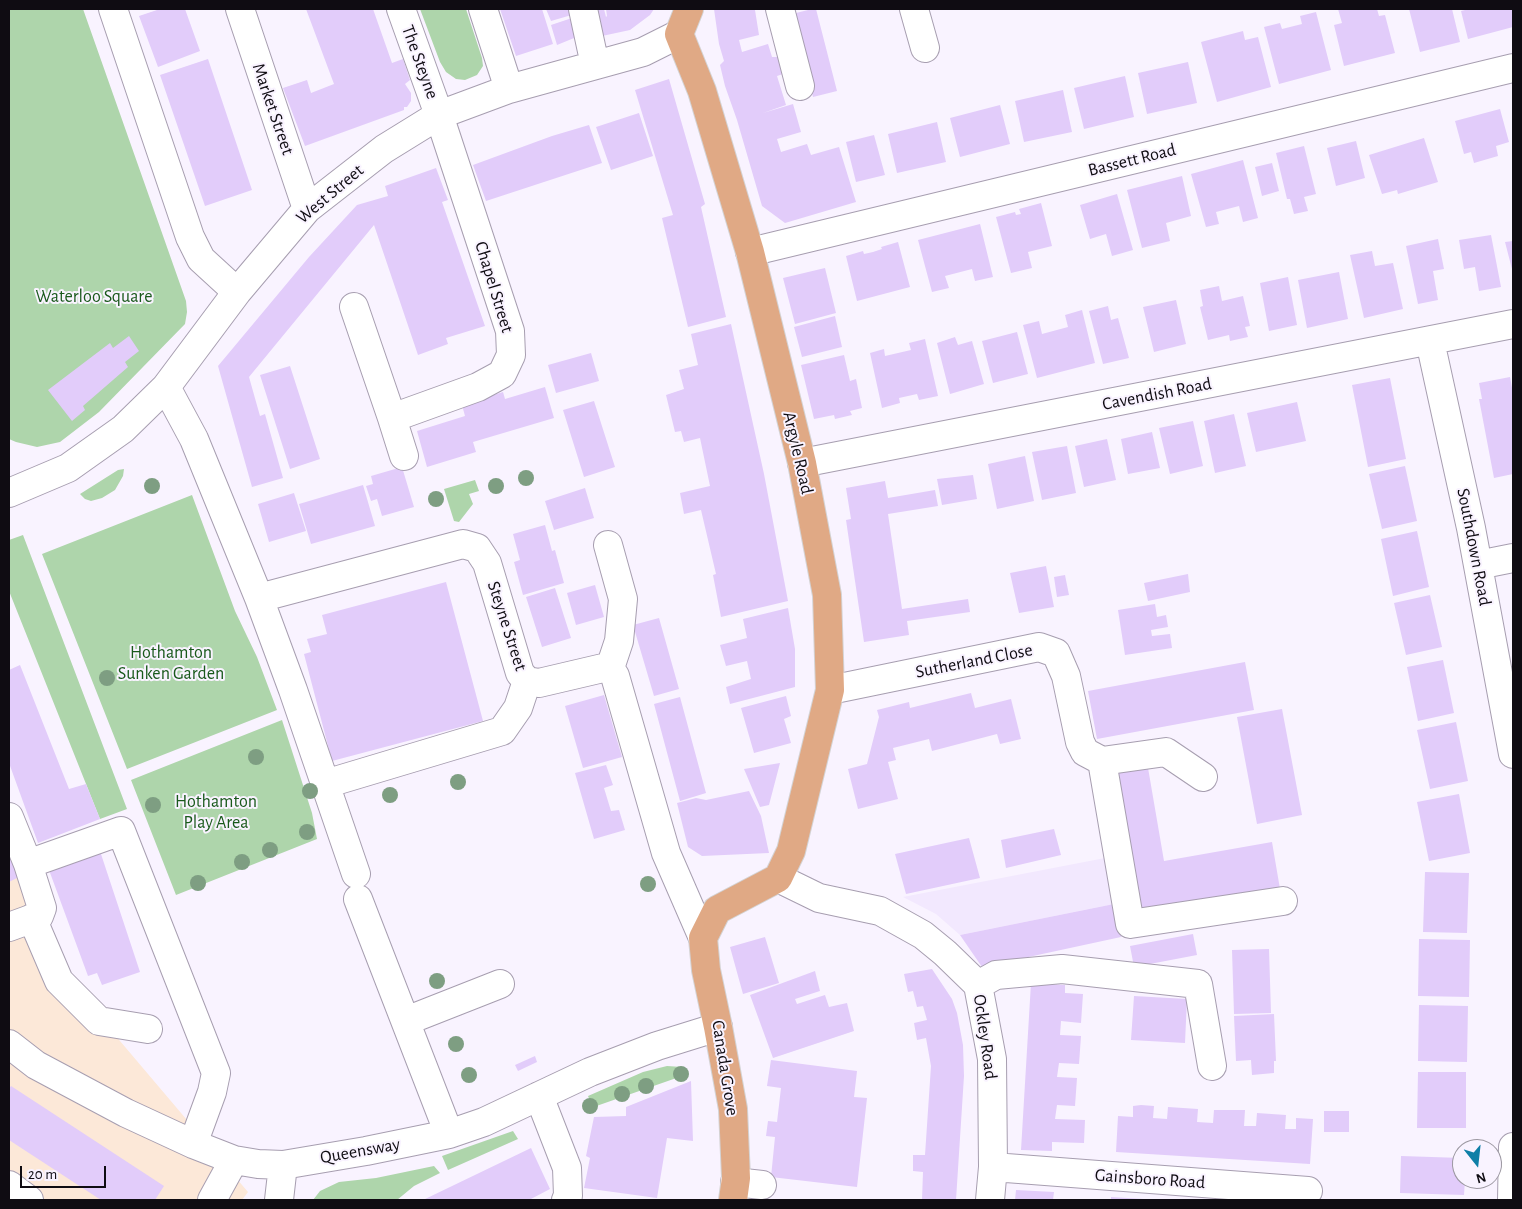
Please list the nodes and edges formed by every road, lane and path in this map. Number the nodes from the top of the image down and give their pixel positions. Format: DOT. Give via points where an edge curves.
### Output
graph roads {
  1 [pos="112,9"];
  2 [pos="240,9"];
  3 [pos="401,9"];
  4 [pos="482,9"];
  5 [pos="583,9"];
  6 [pos="689,9"];
  7 [pos="780,9"];
  8 [pos="914,9"];
  9 [pos="679,34"];
  10 [pos="925,48"];
  11 [pos="595,65"];
  12 [pos="1513,68"];
  13 [pos="800,86"];
  14 [pos="509,89"];
  15 [pos="439,115"];
  16 [pos="307,209"];
  17 [pos="750,252"];
  18 [pos="237,292"];
  19 [pos="354,308"];
  20 [pos="1513,324"];
  21 [pos="1430,341"];
  22 [pos="166,387"];
  23 [pos="392,418"];
  24 [pos="404,456"];
  25 [pos="802,463"];
  26 [pos="9,493"];
  27 [pos="608,545"];
  28 [pos="1513,558"];
  29 [pos="1478,565"];
  30 [pos="259,598"];
  31 [pos="610,668"];
  32 [pos="527,681"];
  33 [pos="830,690"];
  34 [pos="1513,754"];
  35 [pos="1102,761"];
  36 [pos="1203,777"];
  37 [pos="325,784"];
  38 [pos="9,817"];
  39 [pos="28,864"];
  40 [pos="778,878"];
  41 [pos="1282,901"];
  42 [pos="20,923"];
  43 [pos="703,938"];
  44 [pos="500,984"];
  45 [pos="978,985"];
  46 [pos="406,1021"];
  47 [pos="718,1027"];
  48 [pos="148,1029"];
  49 [pos="9,1044"];
  50 [pos="1212,1066"];
  51 [pos="539,1096"];
  52 [pos="449,1134"];
  53 [pos="193,1144"];
  54 [pos="1513,1148"];
  55 [pos="234,1160"];
  56 [pos="283,1165"];
  57 [pos="993,1167"];
  58 [pos="9,1185"];
  59 [pos="762,1185"];
  60 [pos="734,1191"];
  61 [pos="1308,1191"];
  62 [pos="29,1200"];
  63 [pos="212,1200"];
  64 [pos="279,1200"];
  65 [pos="566,1200"];
  66 [pos="990,1200"];
  67 [pos="1512,1200"];
  1 -- 18 [label="street" via="190,237 201,259"];
  2 -- 16 [label="street, Market Street"];
  3 -- 15 [label="street, The Steyne"];
  4 -- 14 [label="street"];
  5 -- 11 [label="street"];
  6 -- 9 [label="main road"];
  7 -- 13 [label="street"];
  8 -- 10 [label="street"];
  9 -- 11 [label="street, West Street" via="643,52"];
  9 -- 17 [label="main road, Argyle Road" via="702,91"];
  11 -- 14 [label="street, West Street"];
  12 -- 17 [label="street, Bassett Road"];
  14 -- 15 [label="street, West Street"];
  15 -- 16 [label="street, West Street" via="384,149"];
  15 -- 23 [label="street, Chapel Street" via="510,331 511,355 502,374"];
  16 -- 18 [label="street, West Street"];
  17 -- 25 [label="main road, Argyle Road"];
  18 -- 22 [label="street, West Street"];
  19 -- 23 [label="street"];
  20 -- 21 [label="street, Cavendish Road"];
  21 -- 25 [label="street, Cavendish Road"];
  21 -- 29 [label="street, Southdown Road"];
  22 -- 26 [label="street, West Street" via="123,428 68,468"];
  22 -- 30 [label="street" via="194,439"];
  23 -- 24 [label="street"];
  25 -- 33 [label="main road, Argyle Road" via="827,595"];
  27 -- 31 [label="street" via="623,599 619,641"];
  28 -- 29 [label="street"];
  29 -- 34 [label="street, Southdown Road"];
  30 -- 32 [label="street, Steyne Street" via="463,544 477,548 488,563 520,673"];
  30 -- 37 [label="street"];
  31 -- 32 [label="street, Steyne Street" via="539,683"];
  31 -- 43 [label="street" via="666,853"];
  32 -- 37 [label="street" via="518,708 502,731"];
  33 -- 35 [label="street, Sutherland Close" via="1039,647 1056,653 1066,676 1080,742 1085,752"];
  33 -- 40 [label="main road, Argyle Road" via="791,851"];
  35 -- 36 [label="street" via="1166,752"];
  35 -- 41 [label="street" via="1130,924"];
  37 -- 46 [label="street" via="357,887"];
  38 -- 39 [label="street"];
  39 -- 42 [label="street" via="42,908 39,916"];
  39 -- 53 [label="street" via="121,831 216,1073"];
  40 -- 43 [label="main road" via="717,910"];
  40 -- 45 [label="street, Ockley Road" via="819,898 880,911 923,935"];
  42 -- 48 [label="street" via="59,981 100,1021"];
  43 -- 47 [label="main road, Canada Grove"];
  44 -- 46 [label="street"];
  45 -- 50 [label="street" via="996,975 1062,969 1198,984"];
  45 -- 57 [label="street, Ockley Road" via="992,1059"];
  46 -- 52 [label="street"];
  47 -- 51 [label="street, Queensway" via="657,1046"];
  47 -- 60 [label="main road, Canada Grove" via="733,1109"];
  49 -- 53 [label="street, Queensway" via="36,1065"];
  51 -- 52 [label="street, Queensway" via="484,1122"];
  51 -- 65 [label="street" via="567,1168"];
  52 -- 56 [label="street, Queensway"];
  53 -- 55 [label="street, Queensway"];
  54 -- 67 [label="street"];
  55 -- 56 [label="street, Queensway"];
  55 -- 63 [label="street"];
  56 -- 64 [label="street"];
  57 -- 61 [label="street, Gainsboro Road"];
  57 -- 66 [label="street, Ockley Road"];
  58 -- 62 [label="street"];
  59 -- 60 [label="street"];
}
